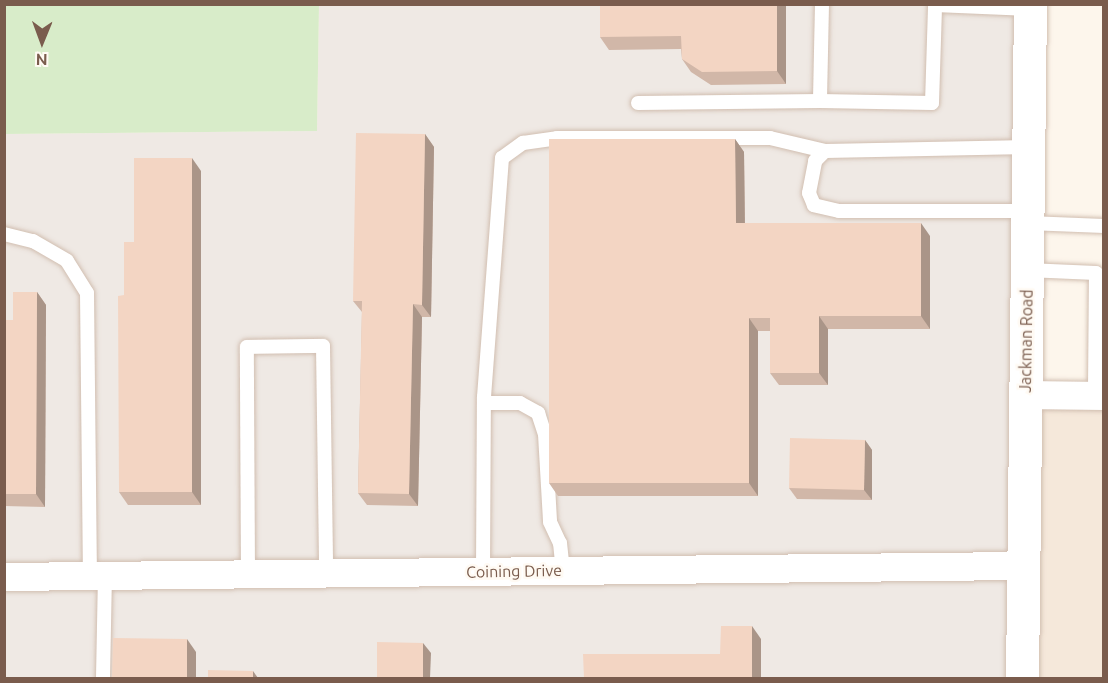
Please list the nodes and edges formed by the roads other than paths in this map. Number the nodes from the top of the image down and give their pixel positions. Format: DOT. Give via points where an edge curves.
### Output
graph roads {
  1 [pos="822,4"];
  2 [pos="934,5"];
  3 [pos="1030,7"];
  4 [pos="820,101"];
  5 [pos="638,103"];
  6 [pos="1029,147"];
  7 [pos="825,151"];
  8 [pos="1028,217"];
  9 [pos="1104,226"];
  10 [pos="4,234"];
  11 [pos="1027,270"];
  12 [pos="1025,395"];
  13 [pos="1099,396"];
  14 [pos="484,403"];
  15 [pos="1023,566"];
  16 [pos="563,571"];
  17 [pos="483,572"];
  18 [pos="326,573"];
  19 [pos="248,574"];
  20 [pos="98,576"];
  21 [pos="4,577"];
  22 [pos="103,678"];
  23 [pos="1022,678"];
  1 -- 4 [label="lane"];
  2 -- 3 [label="lane"];
  2 -- 4 [label="lane" via="932,103"];
  3 -- 6 [label="main road, Jackman Road"];
  4 -- 5 [label="lane"];
  6 -- 7 [label="lane"];
  6 -- 8 [label="main road, Jackman Road"];
  7 -- 8 [label="lane" via="815,161 810,193 814,205 839,211"];
  7 -- 14 [label="lane" via="770,138 557,138 523,143 502,158"];
  8 -- 9 [label="lane"];
  8 -- 11 [label="main road, Jackman Road"];
  10 -- 20 [label="lane" via="33,241 67,261 87,293"];
  11 -- 12 [label="main road, Jackman Road"];
  11 -- 13 [label="lane" via="1096,273"];
  12 -- 13 [label="street"];
  12 -- 15 [label="main road, Jackman Road"];
  14 -- 16 [label="lane" via="520,403 538,413 545,434 550,522 560,543"];
  14 -- 17 [label="lane"];
  15 -- 16 [label="street, Coining Drive"];
  15 -- 23 [label="main road, Jackman Road"];
  16 -- 17 [label="street, Coining Drive"];
  17 -- 18 [label="street, Coining Drive"];
  18 -- 19 [label="street, Coining Drive"];
  18 -- 19 [label="lane" via="323,346 248,347"];
  19 -- 20 [label="street, Coining Drive"];
  20 -- 21 [label="street, Coining Drive"];
  20 -- 22 [label="lane"];
}
